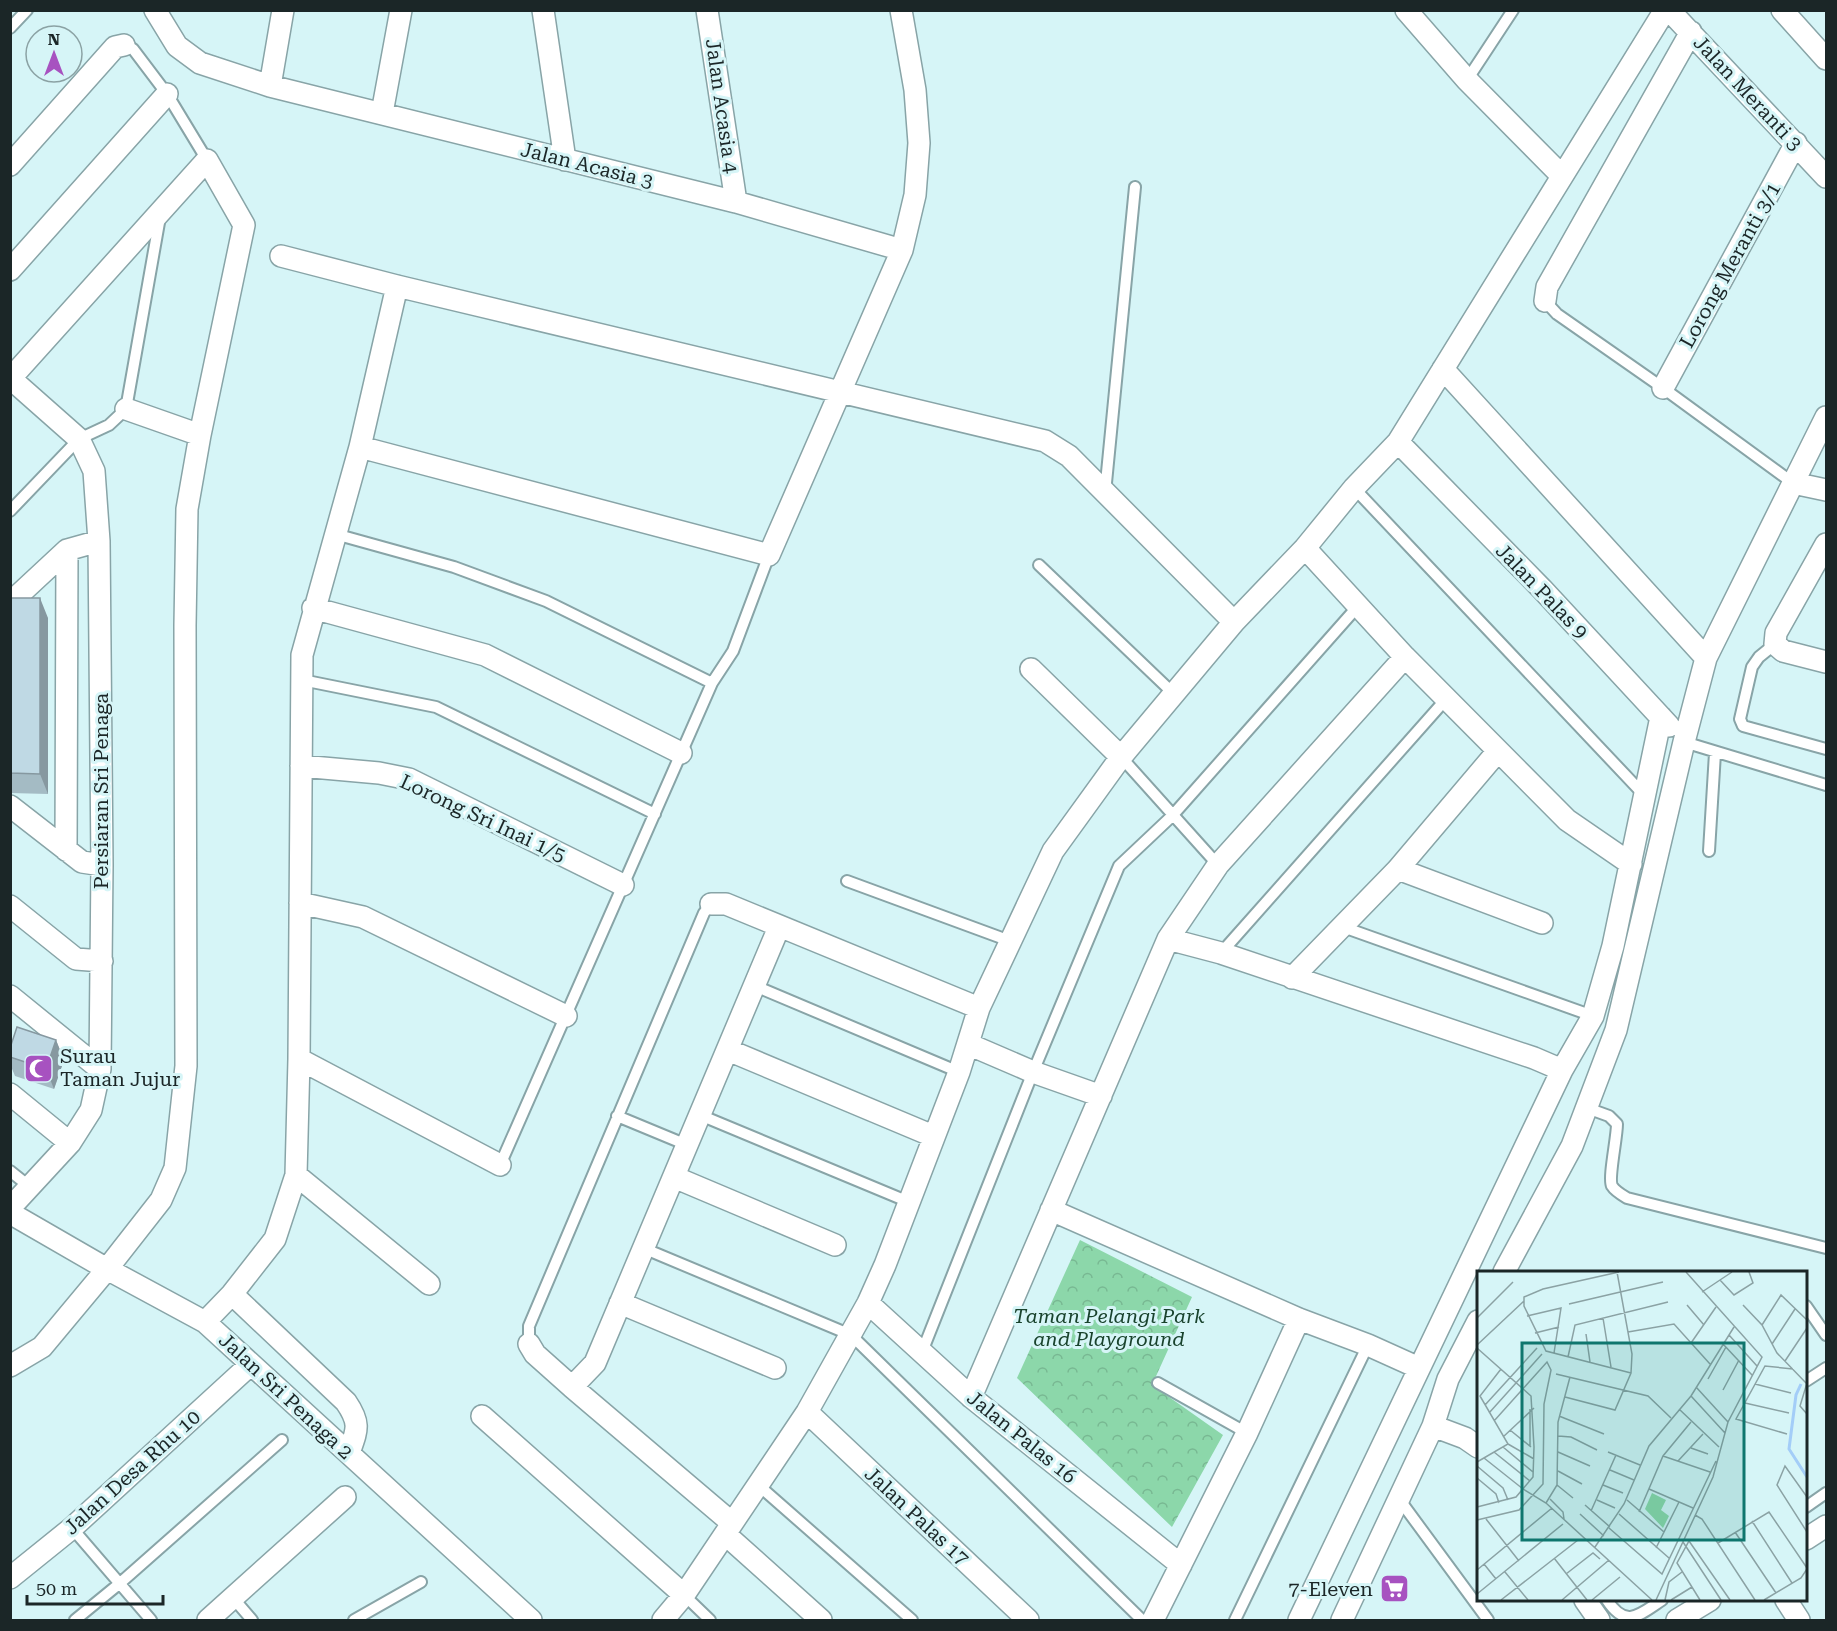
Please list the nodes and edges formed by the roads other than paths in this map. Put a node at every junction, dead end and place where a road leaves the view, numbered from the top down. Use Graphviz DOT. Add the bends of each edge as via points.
graph roads {
  1 [pos="27,10"];
  2 [pos="155,10"];
  3 [pos="283,10"];
  4 [pos="401,10"];
  5 [pos="543,10"];
  6 [pos="707,10"];
  7 [pos="901,10"];
  8 [pos="1406,10"];
  9 [pos="1513,10"];
  10 [pos="1667,10"];
  11 [pos="1782,10"];
  12 [pos="10,28"];
  13 [pos="1691,33"];
  14 [pos="124,45"];
  15 [pos="1827,59"];
  16 [pos="1467,80"];
  17 [pos="270,86"];
  18 [pos="167,94"];
  19 [pos="382,113"];
  20 [pos="1796,143"];
  21 [pos="207,160"];
  22 [pos="565,160"];
  23 [pos="10,165"];
  24 [pos="1562,176"];
  25 [pos="1827,177"];
  26 [pos="1136,187"];
  27 [pos="736,202"];
  28 [pos="162,211"];
  29 [pos="902,250"];
  30 [pos="281,255"];
  31 [pos="10,270"];
  32 [pos="397,286"];
  33 [pos="1545,301"];
  34 [pos="1443,369"];
  35 [pos="11,378"];
  36 [pos="1663,388"];
  37 [pos="840,392"];
  38 [pos="126,409"];
  39 [pos="1827,417"];
  40 [pos="200,435"];
  41 [pos="79,439"];
  42 [pos="1398,442"];
  43 [pos="360,447"];
  44 [pos="1793,483"];
  45 [pos="1354,488"];
  46 [pos="1827,490"];
  47 [pos="1106,494"];
  48 [pos="10,511"];
  49 [pos="335,534"];
  50 [pos="99,541"];
  51 [pos="1827,544"];
  52 [pos="1305,548"];
  53 [pos="67,550"];
  54 [pos="769,555"];
  55 [pos="1039,565"];
  56 [pos="10,603"];
  57 [pos="1359,605"];
  58 [pos="313,608"];
  59 [pos="1233,622"];
  60 [pos="1775,644"];
  61 [pos="1405,657"];
  62 [pos="1706,658"];
  63 [pos="1827,662"];
  64 [pos="1031,669"];
  65 [pos="302,680"];
  66 [pos="712,683"];
  67 [pos="1174,694"];
  68 [pos="1447,698"];
  69 [pos="1661,717"];
  70 [pos="1684,742"];
  71 [pos="1827,749"];
  72 [pos="1498,751"];
  73 [pos="681,753"];
  74 [pos="1714,753"];
  75 [pos="1121,758"];
  76 [pos="301,766"];
  77 [pos="1827,785"];
  78 [pos="1646,797"];
  79 [pos="10,806"];
  80 [pos="655,814"];
  81 [pos="1172,816"];
  82 [pos="66,850"];
  83 [pos="1709,851"];
  84 [pos="1631,864"];
  85 [pos="102,865"];
  86 [pos="1218,865"];
  87 [pos="1398,869"];
  88 [pos="847,881"];
  89 [pos="623,885"];
  90 [pos="300,903"];
  91 [pos="711,904"];
  92 [pos="10,906"];
  93 [pos="1542,923"];
  94 [pos="780,927"];
  95 [pos="1343,927"];
  96 [pos="1168,939"];
  97 [pos="1010,941"];
  98 [pos="1221,953"];
  99 [pos="102,961"];
  100 [pos="1292,978"];
  101 [pos="755,987"];
  102 [pos="10,996"];
  103 [pos="980,1008"];
  104 [pos="566,1016"];
  105 [pos="1593,1016"];
  106 [pos="968,1044"];
  107 [pos="728,1050"];
  108 [pos="299,1059"];
  109 [pos="100,1070"];
  110 [pos="1563,1070"];
  111 [pos="959,1072"];
  112 [pos="1033,1072"];
  113 [pos="10,1095"];
  114 [pos="1101,1096"];
  115 [pos="1587,1108"];
  116 [pos="700,1115"];
  117 [pos="617,1116"];
  118 [pos="933,1136"];
  119 [pos="70,1143"];
  120 [pos="687,1145"];
  121 [pos="500,1165"];
  122 [pos="10,1171"];
  123 [pos="296,1175"];
  124 [pos="674,1177"];
  125 [pos="30,1187"];
  126 [pos="909,1202"];
  127 [pos="10,1208"];
  128 [pos="1051,1210"];
  129 [pos="10,1213"];
  130 [pos="835,1245"];
  131 [pos="643,1248"];
  132 [pos="1827,1248"];
  133 [pos="107,1269"];
  134 [pos="1505,1271"];
  135 [pos="429,1284"];
  136 [pos="232,1294"];
  137 [pos="620,1303"];
  138 [pos="868,1303"];
  139 [pos="1807,1307"];
  140 [pos="1299,1319"];
  141 [pos="205,1322"];
  142 [pos="1477,1325"];
  143 [pos="850,1335"];
  144 [pos="1827,1335"];
  145 [pos="528,1344"];
  146 [pos="1368,1345"];
  147 [pos="922,1352"];
  148 [pos="251,1364"];
  149 [pos="10,1366"];
  150 [pos="775,1368"];
  151 [pos="1419,1368"];
  152 [pos="1827,1368"];
  153 [pos="1807,1380"];
  154 [pos="1158,1383"];
  155 [pos="572,1387"];
  156 [pos="971,1397"];
  157 [pos="807,1412"];
  158 [pos="482,1416"];
  159 [pos="1433,1426"];
  160 [pos="1247,1433"];
  161 [pos="282,1440"];
  162 [pos="1477,1446"];
  163 [pos="349,1453"];
  164 [pos="757,1484"];
  165 [pos="1827,1493"];
  166 [pos="345,1497"];
  167 [pos="1399,1499"];
  168 [pos="1807,1506"];
  169 [pos="72,1528"];
  170 [pos="1826,1528"];
  171 [pos="728,1529"];
  172 [pos="1807,1538"];
  173 [pos="1181,1565"];
  174 [pos="10,1578"];
  175 [pos="421,1582"];
  176 [pos="119,1584"];
  177 [pos="684,1595"];
  178 [pos="234,1599"];
  179 [pos="1586,1601"];
  180 [pos="1608,1601"];
  181 [pos="1659,1601"];
  182 [pos="1787,1601"];
  183 [pos="75,1620"];
  184 [pos="151,1620"];
  185 [pos="207,1620"];
  186 [pos="252,1620"];
  187 [pos="354,1620"];
  188 [pos="531,1620"];
  189 [pos="663,1620"];
  190 [pos="710,1620"];
  191 [pos="821,1620"];
  192 [pos="912,1620"];
  193 [pos="1028,1620"];
  194 [pos="1142,1620"];
  195 [pos="1153,1620"];
  196 [pos="1235,1620"];
  197 [pos="1299,1620"];
  198 [pos="1341,1620"];
  199 [pos="1488,1620"];
  200 [pos="1599,1620"];
  201 [pos="1799,1620"];
  1 -- 12 [label="lane"];
  2 -- 17 [label="street, Jalan Acasia 3" via="177,46 200,63"];
  3 -- 17 [label="street"];
  4 -- 19 [label="street"];
  5 -- 22 [label="street"];
  6 -- 27 [label="street, Jalan Acasia 4"];
  7 -- 29 [label="street" via="915,90 919,143 915,195"];
  8 -- 16 [label="street"];
  9 -- 16 [label="lane"];
  10 -- 13 [label="street, Jalan Meranti 3"];
  10 -- 24 [label="street"];
  11 -- 15 [label="street"];
  13 -- 20 [label="street, Jalan Meranti 3"];
  13 -- 33 [label="street" via="1547,287"];
  14 -- 18 [label="lane" via="133,49"];
  14 -- 23 [label="street" via="115,47"];
  16 -- 24 [label="street"];
  17 -- 19 [label="street, Jalan Acasia 3"];
  18 -- 21 [label="lane"];
  18 -- 31 [label="street"];
  19 -- 22 [label="street, Jalan Acasia 3"];
  20 -- 25 [label="street, Jalan Meranti 3"];
  20 -- 36 [label="street, Lorong Meranti 3/1"];
  21 -- 28 [label="street"];
  21 -- 40 [label="street" via="244,225"];
  22 -- 27 [label="street, Jalan Acasia 3"];
  24 -- 34 [label="street"];
  26 -- 47 [label="lane"];
  27 -- 29 [label="street, Jalan Acasia 3"];
  28 -- 35 [label="street"];
  28 -- 38 [label="lane"];
  29 -- 37 [label="street"];
  30 -- 32 [label="street"];
  32 -- 37 [label="street"];
  32 -- 43 [label="street"];
  33 -- 36 [label="lane" via="1557,314"];
  34 -- 42 [label="street"];
  34 -- 62 [label="street"];
  35 -- 41 [label="street, Persiaran Sri Penaga"];
  36 -- 44 [label="lane"];
  37 -- 47 [label="street" via="1045,441 1069,456"];
  37 -- 54 [label="street"];
  38 -- 40 [label="street"];
  38 -- 41 [label="lane" via="109,425"];
  39 -- 44 [label="street"];
  40 -- 133 [label="street" via="187,509 186,1066 175,1168 161,1200"];
  41 -- 48 [label="lane"];
  41 -- 50 [label="street, Persiaran Sri Penaga" via="94,471"];
  42 -- 45 [label="street"];
  42 -- 69 [label="street, Jalan Palas 9"];
  43 -- 49 [label="street"];
  43 -- 54 [label="street"];
  44 -- 46 [label="street"];
  44 -- 62 [label="street"];
  45 -- 52 [label="street"];
  45 -- 78 [label="lane"];
  47 -- 59 [label="street"];
  49 -- 58 [label="street"];
  49 -- 66 [label="lane" via="454,567 546,601"];
  50 -- 53 [label="street"];
  50 -- 85 [label="street, Persiaran Sri Penaga"];
  51 -- 60 [label="street" via="1816,571 1776,633"];
  52 -- 57 [label="street"];
  52 -- 59 [label="street"];
  53 -- 56 [label="street"];
  53 -- 82 [label="street"];
  54 -- 66 [label="lane" via="733,651"];
  55 -- 67 [label="lane"];
  57 -- 61 [label="street"];
  57 -- 81 [label="lane"];
  58 -- 65 [label="street" via="302,655"];
  58 -- 73 [label="street" via="485,655"];
  59 -- 67 [label="street"];
  60 -- 63 [label="street" via="1783,651"];
  60 -- 71 [label="lane" via="1752,667 1740,719 1743,726"];
  61 -- 68 [label="street"];
  61 -- 86 [label="street"];
  62 -- 70 [label="street"];
  64 -- 75 [label="street"];
  65 -- 76 [label="street"];
  65 -- 80 [label="lane" via="436,707"];
  66 -- 73 [label="lane"];
  67 -- 75 [label="street"];
  68 -- 72 [label="street"];
  68 -- 98 [label="lane"];
  69 -- 70 [label="street, Jalan Palas 9"];
  69 -- 78 [label="street"];
  70 -- 74 [label="lane"];
  70 -- 115 [label="street" via="1616,1030"];
  72 -- 84 [label="street" via="1567,820"];
  72 -- 87 [label="street"];
  73 -- 80 [label="lane"];
  74 -- 77 [label="lane"];
  74 -- 83 [label="lane"];
  75 -- 81 [label="lane"];
  75 -- 97 [label="street" via="1053,851"];
  76 -- 89 [label="street, Lorong Sri Inai 1/5" via="409,779"];
  76 -- 90 [label="street"];
  78 -- 84 [label="street"];
  79 -- 82 [label="street"];
  80 -- 89 [label="lane"];
  81 -- 86 [label="lane"];
  81 -- 112 [label="lane" via="1119,866"];
  82 -- 85 [label="street" via="82,862"];
  84 -- 105 [label="street"];
  85 -- 99 [label="street, Persiaran Sri Penaga"];
  86 -- 96 [label="street"];
  87 -- 93 [label="street"];
  87 -- 95 [label="street"];
  88 -- 97 [label="lane"];
  89 -- 104 [label="lane"];
  90 -- 104 [label="street" via="363,917"];
  90 -- 108 [label="street"];
  91 -- 94 [label="street" via="726,904"];
  91 -- 117 [label="lane"];
  92 -- 99 [label="street" via="76,959"];
  94 -- 101 [label="street"];
  94 -- 103 [label="street"];
  95 -- 100 [label="street"];
  95 -- 105 [label="lane"];
  96 -- 98 [label="street"];
  96 -- 114 [label="street"];
  97 -- 103 [label="street"];
  98 -- 100 [label="street"];
  99 -- 109 [label="street, Persiaran Sri Penaga"];
  100 -- 110 [label="street"];
  101 -- 107 [label="street"];
  101 -- 111 [label="lane"];
  102 -- 109 [label="street"];
  103 -- 106 [label="street"];
  104 -- 121 [label="lane"];
  105 -- 110 [label="street"];
  106 -- 111 [label="street"];
  106 -- 112 [label="street"];
  107 -- 116 [label="street"];
  107 -- 118 [label="street"];
  108 -- 121 [label="street"];
  108 -- 123 [label="street"];
  109 -- 119 [label="street, Persiaran Sri Penaga" via="91,1110"];
  110 -- 151 [label="street"];
  111 -- 118 [label="street"];
  112 -- 114 [label="street"];
  112 -- 147 [label="lane"];
  113 -- 119 [label="street"];
  114 -- 128 [label="street"];
  115 -- 132 [label="lane" via="1609,1116 1617,1124 1610,1179 1613,1188 1626,1198"];
  115 -- 134 [label="street" via="1572,1146"];
  116 -- 120 [label="street"];
  116 -- 126 [label="lane"];
  117 -- 120 [label="lane"];
  117 -- 145 [label="lane" via="529,1326"];
  118 -- 126 [label="street"];
  119 -- 125 [label="street, Persiaran Sri Penaga"];
  120 -- 124 [label="street"];
  122 -- 125 [label="lane"];
  123 -- 135 [label="street"];
  123 -- 136 [label="street" via="275,1239"];
  124 -- 130 [label="street"];
  124 -- 131 [label="street"];
  125 -- 127 [label="street, Persiaran Sri Penaga"];
  126 -- 138 [label="street"];
  128 -- 140 [label="street"];
  128 -- 156 [label="street"];
  129 -- 133 [label="street, Jalan Sri Penaga 2"];
  131 -- 137 [label="street"];
  131 -- 143 [label="lane"];
  133 -- 141 [label="street, Jalan Sri Penaga 2"];
  133 -- 149 [label="street" via="42,1347"];
  136 -- 141 [label="street"];
  136 -- 163 [label="street" via="345,1402 356,1417 357,1430"];
  137 -- 150 [label="street"];
  137 -- 155 [label="street" via="595,1363"];
  138 -- 143 [label="street"];
  138 -- 147 [label="street, Jalan Palas 16"];
  139 -- 144 [label="lane"];
  140 -- 146 [label="street"];
  140 -- 160 [label="street"];
  141 -- 148 [label="street, Jalan Sri Penaga 2"];
  142 -- 159 [label="street" via="1448,1379"];
  143 -- 157 [label="street"];
  143 -- 194 [label="lane"];
  145 -- 155 [label="street"];
  146 -- 151 [label="street"];
  146 -- 196 [label="lane"];
  147 -- 156 [label="street, Jalan Palas 16"];
  148 -- 163 [label="street, Jalan Sri Penaga 2"];
  148 -- 169 [label="street, Jalan Desa Rhu 10"];
  151 -- 197 [label="street"];
  152 -- 153 [label="lane"];
  154 -- 160 [label="lane"];
  155 -- 171 [label="street"];
  156 -- 173 [label="street, Jalan Palas 16"];
  157 -- 164 [label="street"];
  157 -- 193 [label="street, Jalan Palas 17"];
  158 -- 177 [label="street"];
  159 -- 162 [label="street"];
  159 -- 167 [label="street"];
  160 -- 173 [label="street"];
  161 -- 176 [label="lane"];
  163 -- 188 [label="street, Jalan Sri Penaga 2"];
  164 -- 171 [label="street"];
  164 -- 192 [label="lane"];
  165 -- 168 [label="lane"];
  166 -- 178 [label="street"];
  167 -- 198 [label="street"];
  167 -- 199 [label="lane"];
  169 -- 174 [label="street, Jalan Desa Rhu 10"];
  169 -- 176 [label="lane"];
  170 -- 172 [label="street"];
  171 -- 177 [label="street"];
  171 -- 191 [label="street"];
  173 -- 195 [label="street"];
  175 -- 187 [label="lane"];
  176 -- 183 [label="lane"];
  176 -- 184 [label="lane"];
  177 -- 189 [label="street"];
  177 -- 190 [label="lane"];
  178 -- 185 [label="street"];
  178 -- 186 [label="lane"];
  179 -- 200 [label="street"];
  180 -- 181 [label="lane" via="1616,1613 1628,1617"];
  182 -- 201 [label="street"];
}
